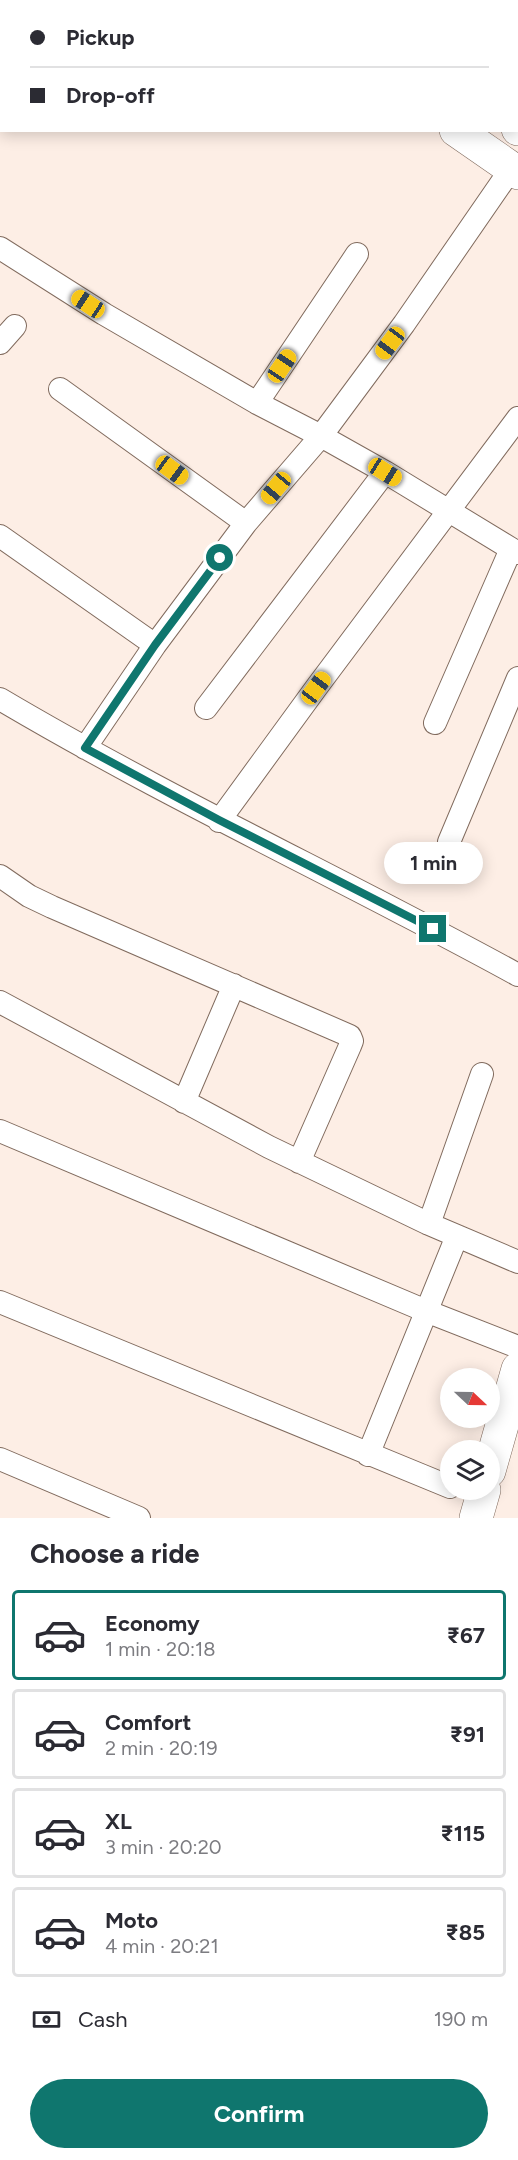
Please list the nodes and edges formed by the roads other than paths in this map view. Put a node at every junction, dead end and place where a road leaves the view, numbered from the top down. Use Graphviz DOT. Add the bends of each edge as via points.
graph roads {
  1 [pos="459,132"];
  2 [pos="514,171"];
  3 [pos="0,248"];
  4 [pos="357,254"];
  5 [pos="15,326"];
  6 [pos="0,343"];
  7 [pos="60,389"];
  8 [pos="257,403"];
  9 [pos="518,418"];
  10 [pos="321,436"];
  11 [pos="385,472"];
  12 [pos="448,511"];
  13 [pos="246,524"];
  14 [pos="0,536"];
  15 [pos="515,551"];
  16 [pos="155,645"];
  17 [pos="518,678"];
  18 [pos="0,699"];
  19 [pos="206,708"];
  20 [pos="435,723"];
  21 [pos="85,748"];
  22 [pos="219,820"];
  23 [pos="449,842"];
  24 [pos="0,876"];
  25 [pos="518,975"];
  26 [pos="234,985"];
  27 [pos="0,1002"];
  28 [pos="482,1074"];
  29 [pos="184,1102"];
  30 [pos="0,1131"];
  31 [pos="299,1162"];
  32 [pos="429,1224"];
  33 [pos="457,1236"];
  34 [pos="518,1262"];
  35 [pos="0,1302"];
  36 [pos="426,1311"];
  37 [pos="518,1347"];
  38 [pos="518,1369"];
  39 [pos="495,1440"];
  40 [pos="368,1455"];
  41 [pos="0,1459"];
  42 [pos="440,1483"];
  43 [pos="115,1513"];
  44 [pos="139,1518"];
  1 -- 2 [label="street"];
  2 -- 10 [label="street"];
  3 -- 8 [label="street"];
  4 -- 8 [label="street"];
  5 -- 6 [label="street"];
  7 -- 13 [label="street"];
  8 -- 10 [label="street"];
  9 -- 12 [label="street"];
  10 -- 11 [label="street"];
  10 -- 13 [label="street"];
  11 -- 12 [label="street"];
  11 -- 19 [label="street"];
  12 -- 15 [label="street"];
  12 -- 22 [label="street"];
  13 -- 16 [label="street"];
  14 -- 16 [label="street"];
  15 -- 20 [label="street"];
  16 -- 21 [label="street"];
  17 -- 23 [label="street"];
  18 -- 21 [label="street"];
  21 -- 22 [label="street"];
  22 -- 25 [label="street"];
  24 -- 26 [label="street" via="52,908"];
  26 -- 29 [label="street"];
  26 -- 31 [label="street" via="350,1036 352,1041"];
  27 -- 29 [label="street"];
  28 -- 32 [label="street"];
  29 -- 31 [label="street"];
  30 -- 36 [label="street"];
  31 -- 32 [label="street"];
  32 -- 33 [label="street"];
  33 -- 34 [label="street"];
  33 -- 36 [label="street"];
  35 -- 40 [label="street"];
  36 -- 37 [label="street"];
  36 -- 40 [label="street"];
  38 -- 39 [label="street"];
  40 -- 42 [label="street"];
  41 -- 43 [label="street"];
  43 -- 44 [label="street"];
}
